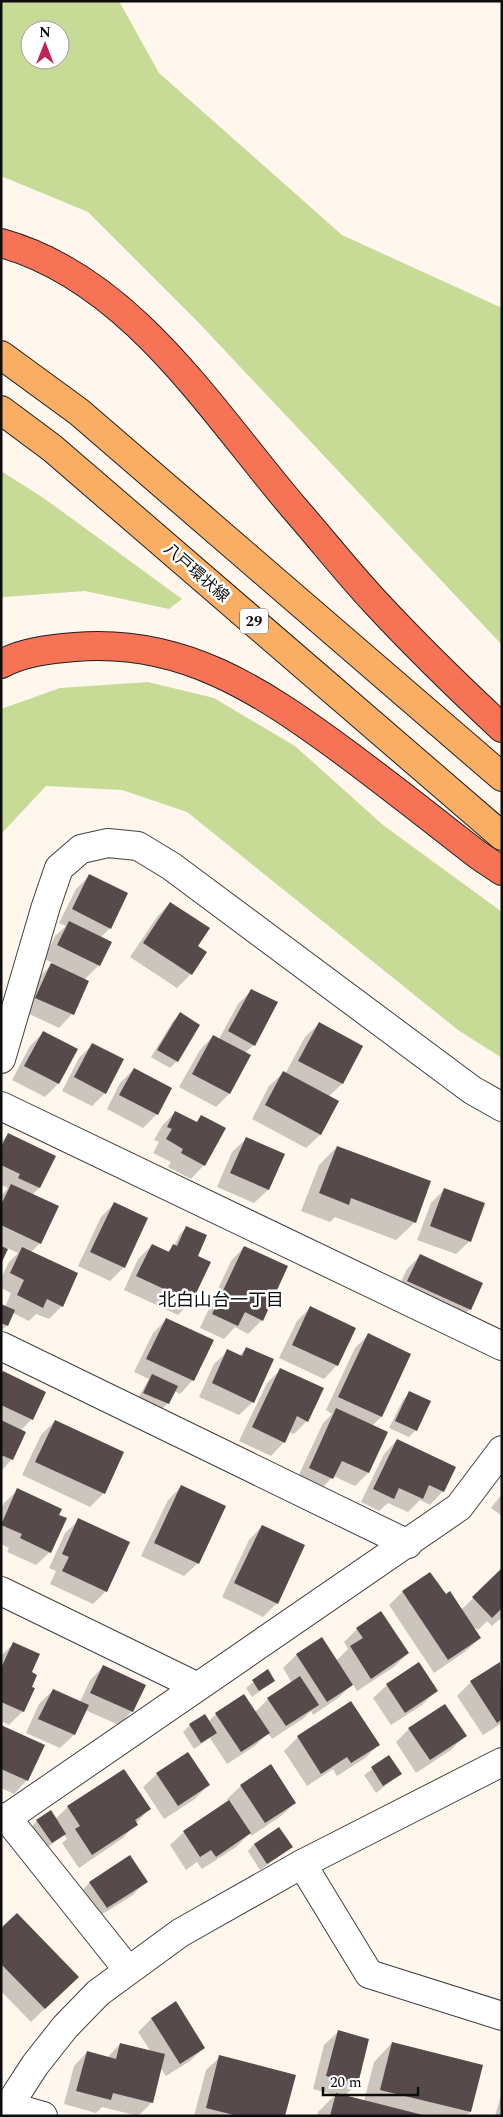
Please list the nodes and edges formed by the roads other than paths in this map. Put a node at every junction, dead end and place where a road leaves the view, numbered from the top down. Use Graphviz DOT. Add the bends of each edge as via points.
graph roads {
  1 [pos="1,243"];
  2 [pos="1,355"];
  3 [pos="1,410"];
  4 [pos="1,664"];
  5 [pos="502,728"];
  6 [pos="502,777"];
  7 [pos="502,836"];
  8 [pos="502,871"];
  9 [pos="1,1059"];
  10 [pos="1,1106"];
  11 [pos="502,1107"];
  12 [pos="1,1346"];
  13 [pos="502,1346"];
  14 [pos="502,1450"];
  15 [pos="408,1544"];
  16 [pos="1,1591"];
  17 [pos="196,1686"];
  18 [pos="502,1762"];
  19 [pos="4,1818"];
  20 [pos="302,1864"];
  21 [pos="128,1970"];
  22 [pos="502,2016"];
  23 [pos="3,2108"];
  24 [pos="43,2116"];
  1 -- 5 [label="highway" via="59,265 122,311 181,370 376,603"];
  2 -- 6 [label="main road" via="79,412"];
  3 -- 7 [label="main road, 八戸環状線 / 29" via="60,454"];
  4 -- 8 [label="highway" via="51,649 95,645 129,647 184,659 225,675 287,709"];
  9 -- 11 [label="street" via="59,868 81,849 108,843 138,846 171,866 472,1090"];
  10 -- 13 [label="street"];
  12 -- 15 [label="street"];
  14 -- 15 [label="street" via="459,1507"];
  15 -- 17 [label="street"];
  16 -- 17 [label="street"];
  17 -- 19 [label="street"];
  18 -- 20 [label="street"];
  19 -- 21 [label="street"];
  20 -- 21 [label="street" via="180,1933"];
  20 -- 22 [label="street" via="369,1974"];
  21 -- 23 [label="street" via="98,1993 65,2027"];
  23 -- 24 [label="street"];
}
